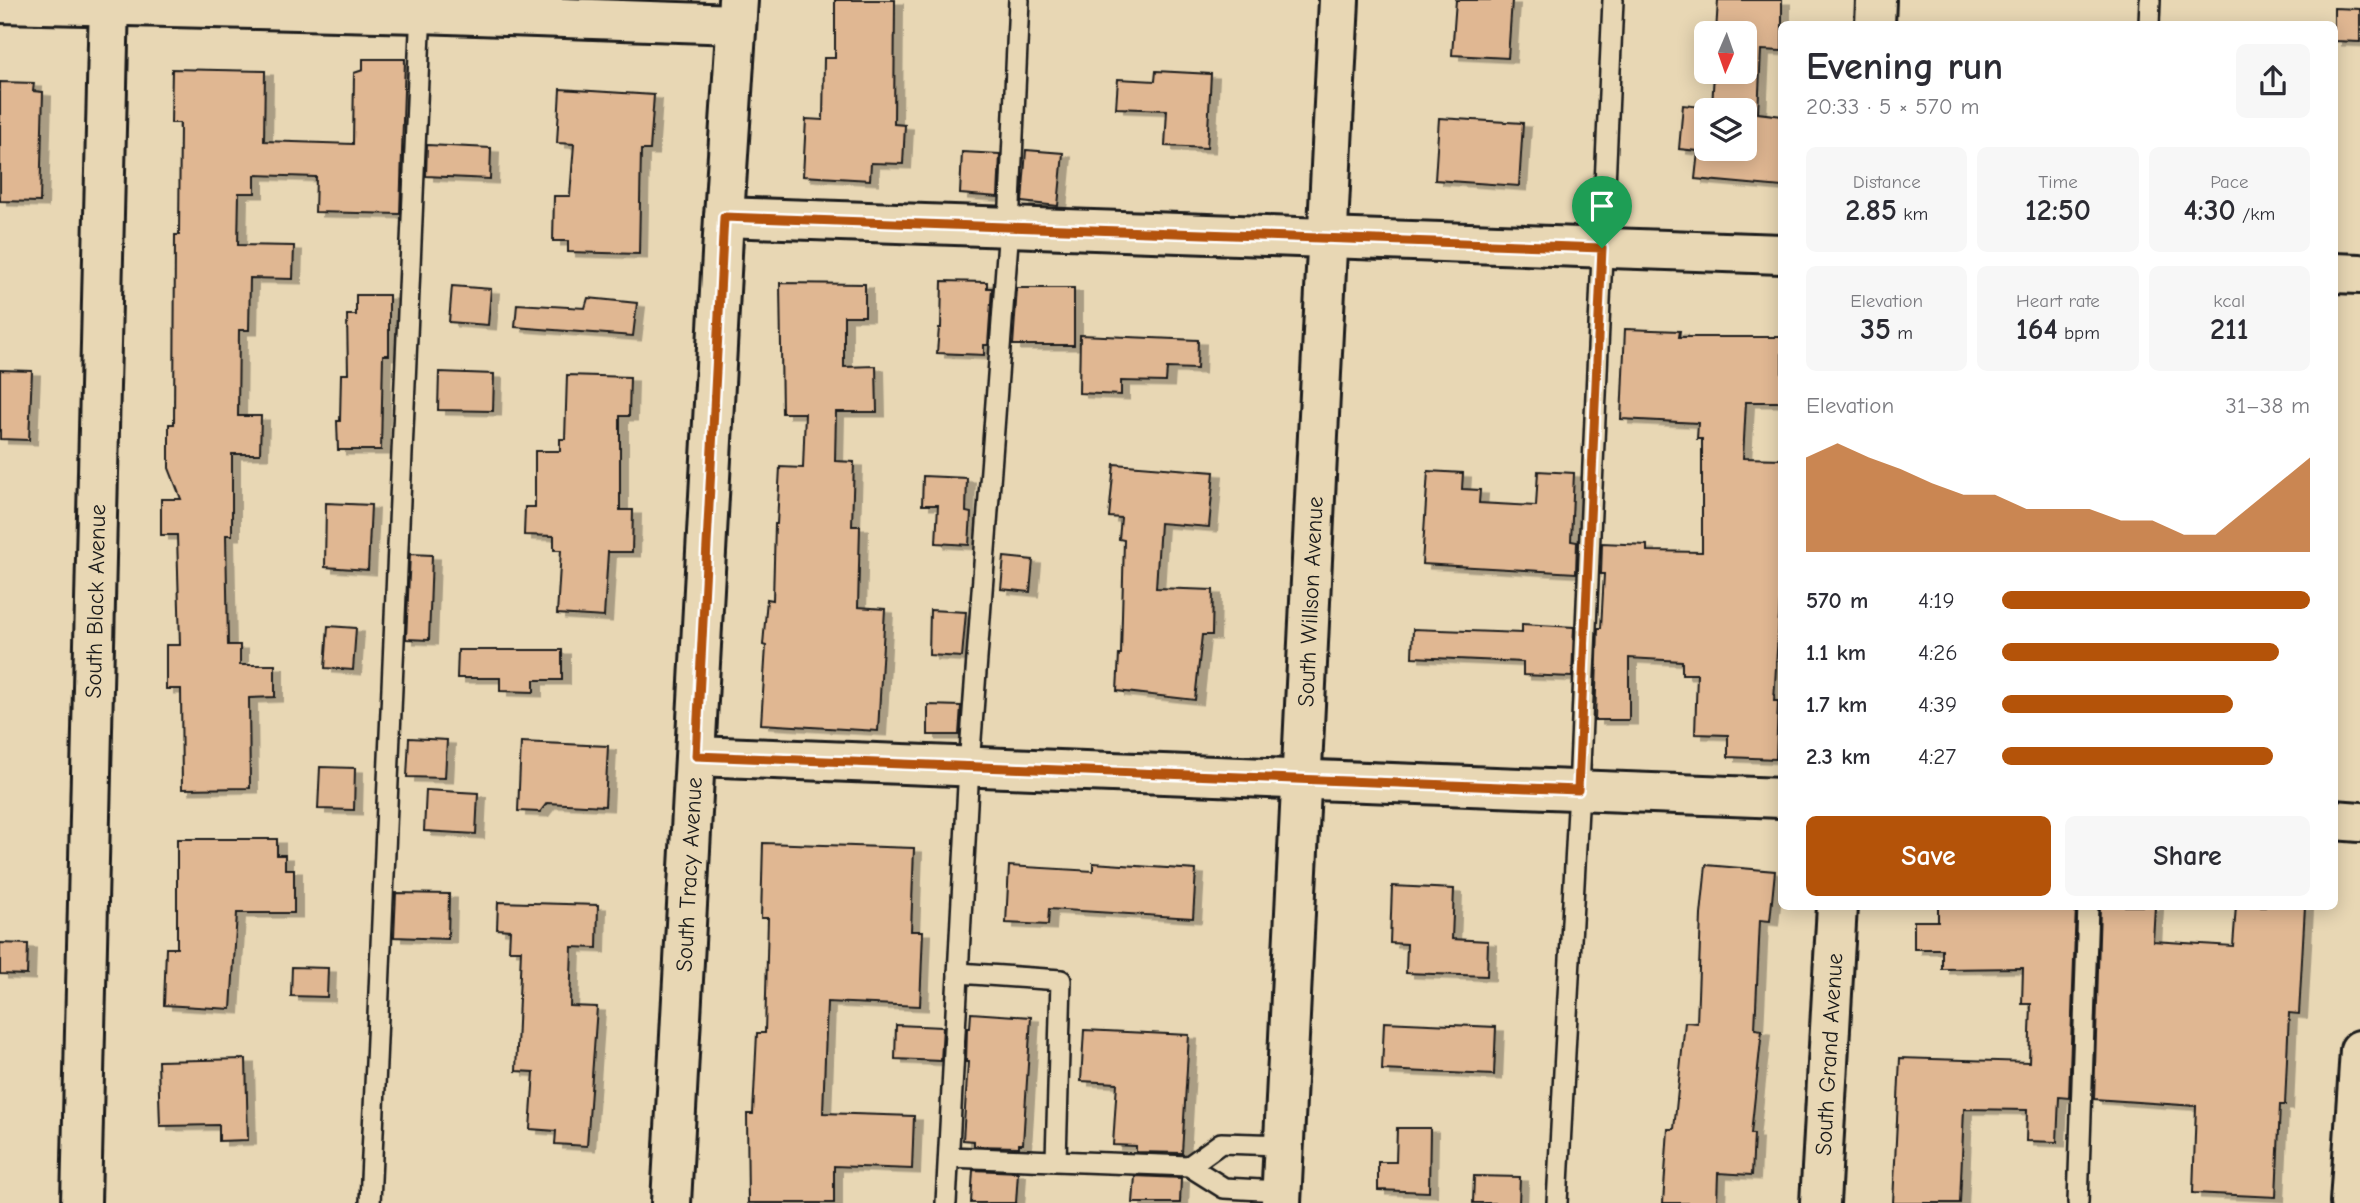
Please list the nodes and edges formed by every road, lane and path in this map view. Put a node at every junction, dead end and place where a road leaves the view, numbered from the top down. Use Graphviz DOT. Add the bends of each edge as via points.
graph roads {
  1 [pos="1019,0"];
  2 [pos="1339,0"];
  3 [pos="1613,0"];
  4 [pos="1876,0"];
  5 [pos="2150,0"];
  6 [pos="0,3"];
  7 [pos="109,3"];
  8 [pos="421,6"];
  9 [pos="737,12"];
  10 [pos="1875,21"];
  11 [pos="2149,21"];
  12 [pos="724,217"];
  13 [pos="1009,227"];
  14 [pos="1325,238"];
  15 [pos="1602,248"];
  16 [pos="1778,254"];
  17 [pos="2338,274"];
  18 [pos="2360,274"];
  19 [pos="696,756"];
  20 [pos="969,766"];
  21 [pos="1303,779"];
  22 [pos="1578,790"];
  23 [pos="1778,798"];
  24 [pos="2338,820"];
  25 [pos="2360,822"];
  26 [pos="1837,910"];
  27 [pos="2088,910"];
  28 [pos="958,973"];
  29 [pos="2360,1050"];
  30 [pos="1284,1146"];
  31 [pos="949,1157"];
  32 [pos="1056,1160"];
  33 [pos="1189,1166"];
  34 [pos="1281,1197"];
  35 [pos="81,1203"];
  36 [pos="370,1203"];
  37 [pos="671,1203"];
  38 [pos="946,1203"];
  39 [pos="1557,1203"];
  40 [pos="1820,1203"];
  41 [pos="2078,1203"];
  42 [pos="2350,1203"];
  1 -- 13 [label="lane"];
  2 -- 14 [label="street, South Willson Avenue"];
  3 -- 15 [label="lane"];
  4 -- 10 [label="street"];
  5 -- 11 [label="lane"];
  6 -- 7 [label="street"];
  7 -- 8 [label="street"];
  7 -- 35 [label="street, South Black Avenue"];
  8 -- 9 [label="street"];
  8 -- 36 [label="lane"];
  9 -- 12 [label="street, South Tracy Avenue"];
  12 -- 13 [label="street"];
  12 -- 19 [label="street, South Tracy Avenue"];
  13 -- 14 [label="street"];
  13 -- 20 [label="lane"];
  14 -- 15 [label="street"];
  14 -- 21 [label="street, South Willson Avenue"];
  15 -- 16 [label="street"];
  15 -- 22 [label="lane"];
  17 -- 18 [label="street"];
  19 -- 20 [label="street"];
  19 -- 37 [label="street, South Tracy Avenue"];
  20 -- 21 [label="street"];
  20 -- 28 [label="lane"];
  21 -- 22 [label="street"];
  21 -- 30 [label="street, South Willson Avenue"];
  22 -- 23 [label="street"];
  22 -- 39 [label="lane"];
  24 -- 25 [label="street"];
  26 -- 40 [label="street, South Grand Avenue"];
  27 -- 41 [label="lane"];
  28 -- 31 [label="lane"];
  28 -- 32 [label="lane" via="1061,980"];
  29 -- 42 [label="street"];
  30 -- 33 [label="lane" via="1221,1143"];
  30 -- 34 [label="street, South Willson Avenue"];
  31 -- 32 [label="lane"];
  31 -- 38 [label="lane"];
  32 -- 33 [label="lane"];
  33 -- 34 [label="lane" via="1224,1188"];
}
